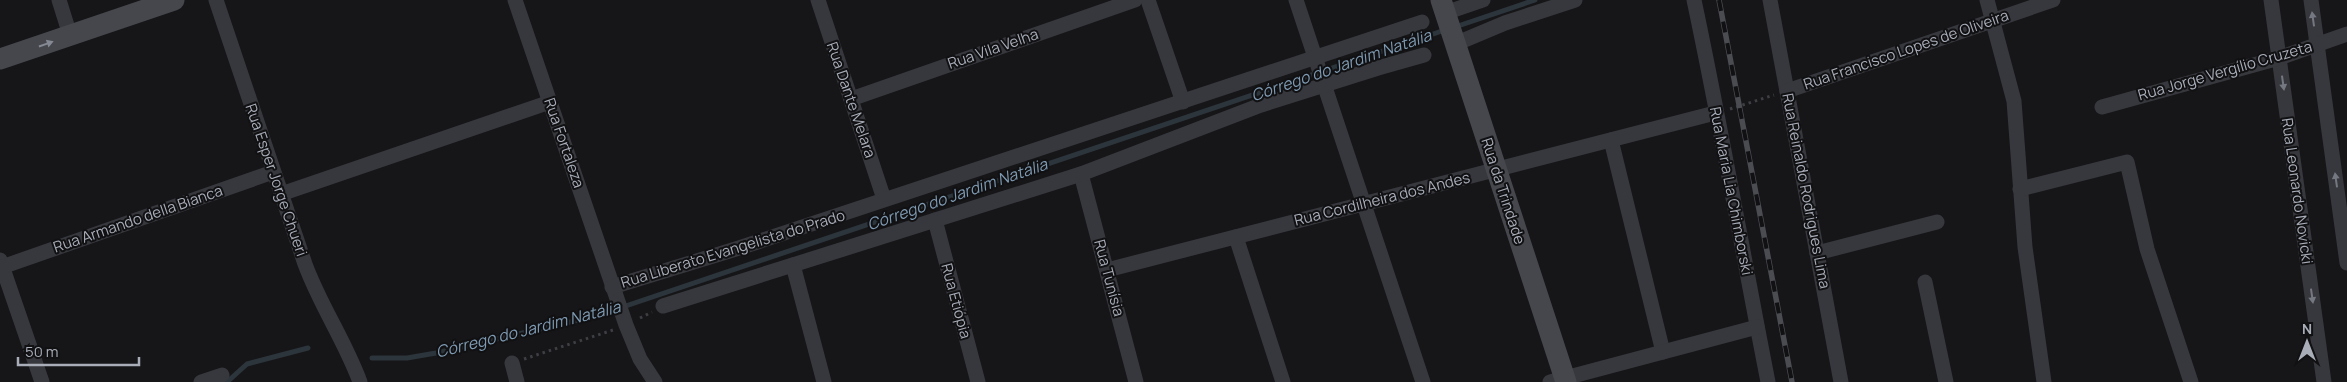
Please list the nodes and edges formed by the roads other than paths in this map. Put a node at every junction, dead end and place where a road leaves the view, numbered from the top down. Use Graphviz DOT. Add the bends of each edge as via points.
graph roads {
  1 [pos="59,0"];
  2 [pos="174,0"];
  3 [pos="216,0"];
  4 [pos="515,0"];
  5 [pos="1135,0"];
  6 [pos="1148,0"];
  7 [pos="1296,0"];
  8 [pos="1483,0"];
  9 [pos="1575,0"];
  10 [pos="1694,0"];
  11 [pos="1770,0"];
  12 [pos="1987,0"];
  13 [pos="2053,0"];
  14 [pos="2271,0"];
  15 [pos="2311,0"];
  16 [pos="822,1"];
  17 [pos="1443,6"];
  18 [pos="1992,21"];
  19 [pos="1422,22"];
  20 [pos="2347,34"];
  21 [pos="70,35"];
  22 [pos="1455,44"];
  23 [pos="2317,44"];
  24 [pos="1424,56"];
  25 [pos="1315,57"];
  26 [pos="2279,58"];
  27 [pos="0,59"];
  28 [pos="1325,86"];
  29 [pos="1787,91"];
  30 [pos="851,99"];
  31 [pos="550,102"];
  32 [pos="1183,102"];
  33 [pos="2102,106"];
  34 [pos="1716,113"];
  35 [pos="1611,140"];
  36 [pos="1496,170"];
  37 [pos="273,172"];
  38 [pos="1082,174"];
  39 [pos="2020,189"];
  40 [pos="281,194"];
  41 [pos="884,199"];
  42 [pos="1364,204"];
  43 [pos="935,220"];
  44 [pos="1936,222"];
  45 [pos="1236,237"];
  46 [pos="1817,253"];
  47 [pos="1,263"];
  48 [pos="2347,263"];
  49 [pos="793,265"];
  50 [pos="1107,270"];
  51 [pos="1925,282"];
  52 [pos="4,285"];
  53 [pos="612,287"];
  54 [pos="664,306"];
  55 [pos="1757,327"];
  56 [pos="1663,352"];
  57 [pos="512,363"];
  58 [pos="222,375"];
  59 [pos="1560,381"];
  60 [pos="42,382"];
  61 [pos="201,382"];
  62 [pos="360,382"];
  63 [pos="517,382"];
  64 [pos="655,382"];
  65 [pos="824,382"];
  66 [pos="978,382"];
  67 [pos="1136,382"];
  68 [pos="1283,382"];
  69 [pos="1423,382"];
  70 [pos="1768,382"];
  71 [pos="1841,382"];
  72 [pos="1946,382"];
  73 [pos="2044,382"];
  74 [pos="2191,382"];
  75 [pos="2324,382"];
  1 -- 21 [label="street"];
  2 -- 21 [label="main road"];
  3 -- 37 [label="street, Rua Esper Jorge Chueri"];
  4 -- 31 [label="street, Rua Fortaleza"];
  5 -- 30 [label="street, Rua Vila Velha"];
  6 -- 32 [label="street"];
  7 -- 25 [label="street"];
  8 -- 17 [label="street"];
  9 -- 22 [label="street"];
  10 -- 34 [label="street, Rua Maria Lia Chimborski"];
  11 -- 29 [label="street, Rua Reinaldo Rodrigues Lima"];
  12 -- 18 [label="street"];
  13 -- 18 [label="street, Rua Francisco Lopes de Oliveira"];
  14 -- 26 [label="street, Rua Leonardo Novicki"];
  23 -- 15 [label="street, one-way"];
  16 -- 30 [label="street, Rua Dante Melara"];
  17 -- 22 [label="main road, Rua da Trindade"];
  18 -- 29 [label="street, Rua Francisco Lopes de Oliveira"];
  18 -- 39 [label="street" via="2014,101"];
  19 -- 25 [label="street, Rua Liberato Evangelista do Prado"];
  20 -- 23 [label="street, Rua Jorge Vergílio Cruzeta"];
  27 -- 21 [label="main road, one-way"];
  22 -- 36 [label="main road, Rua da Trindade"];
  23 -- 26 [label="street, Rua Jorge Vergílio Cruzeta"];
  48 -- 23 [label="street, one-way"];
  24 -- 28 [label="street"];
  25 -- 28 [label="street"];
  25 -- 32 [label="street, Rua Liberato Evangelista do Prado"];
  26 -- 33 [label="street, Rua Jorge Vergílio Cruzeta"];
  26 -- 75 [label="street, Rua Leonardo Novicki, one-way"];
  28 -- 38 [label="street" via="1248,109"];
  28 -- 42 [label="street"];
  29 -- 46 [label="street, Rua Reinaldo Rodrigues Lima"];
  30 -- 41 [label="street, Rua Dante Melara"];
  31 -- 40 [label="street"];
  31 -- 53 [label="street, Rua Fortaleza"];
  32 -- 41 [label="street, Rua Liberato Evangelista do Prado"];
  34 -- 35 [label="street, Rua Cordilheira dos Andes"];
  34 -- 55 [label="street, Rua Maria Lia Chimborski"];
  35 -- 36 [label="street, Rua Cordilheira dos Andes"];
  35 -- 56 [label="street"];
  36 -- 42 [label="street, Rua Cordilheira dos Andes"];
  36 -- 59 [label="main road, Rua da Trindade"];
  37 -- 40 [label="street, Rua Esper Jorge Chueri"];
  37 -- 47 [label="street, Rua Armando della Bianca"];
  38 -- 43 [label="street"];
  38 -- 50 [label="street, Rua Tunísia"];
  39 -- 73 [label="street" via="2030,296"];
  39 -- 74 [label="street" via="2127,162 2147,249"];
  40 -- 62 [label="street, Rua Esper Jorge Chueri" via="312,283 350,354"];
  41 -- 53 [label="street, Rua Liberato Evangelista do Prado"];
  42 -- 45 [label="street, Rua Cordilheira dos Andes"];
  42 -- 69 [label="street"];
  43 -- 49 [label="street"];
  43 -- 66 [label="street, Rua Etiópia"];
  44 -- 46 [label="street"];
  45 -- 50 [label="street, Rua Cordilheira dos Andes"];
  45 -- 68 [label="street"];
  46 -- 71 [label="street, Rua Reinaldo Rodrigues Lima"];
  47 -- 52 [label="street"];
  49 -- 54 [label="street"];
  49 -- 65 [label="street"];
  50 -- 67 [label="street, Rua Tunísia"];
  51 -- 72 [label="street"];
  52 -- 60 [label="street"];
  53 -- 64 [label="street, Rua Fortaleza" via="640,359"];
  55 -- 56 [label="street"];
  55 -- 70 [label="street, Rua Maria Lia Chimborski"];
  56 -- 59 [label="street"];
  57 -- 63 [label="street"];
  58 -- 61 [label="street"];
}
